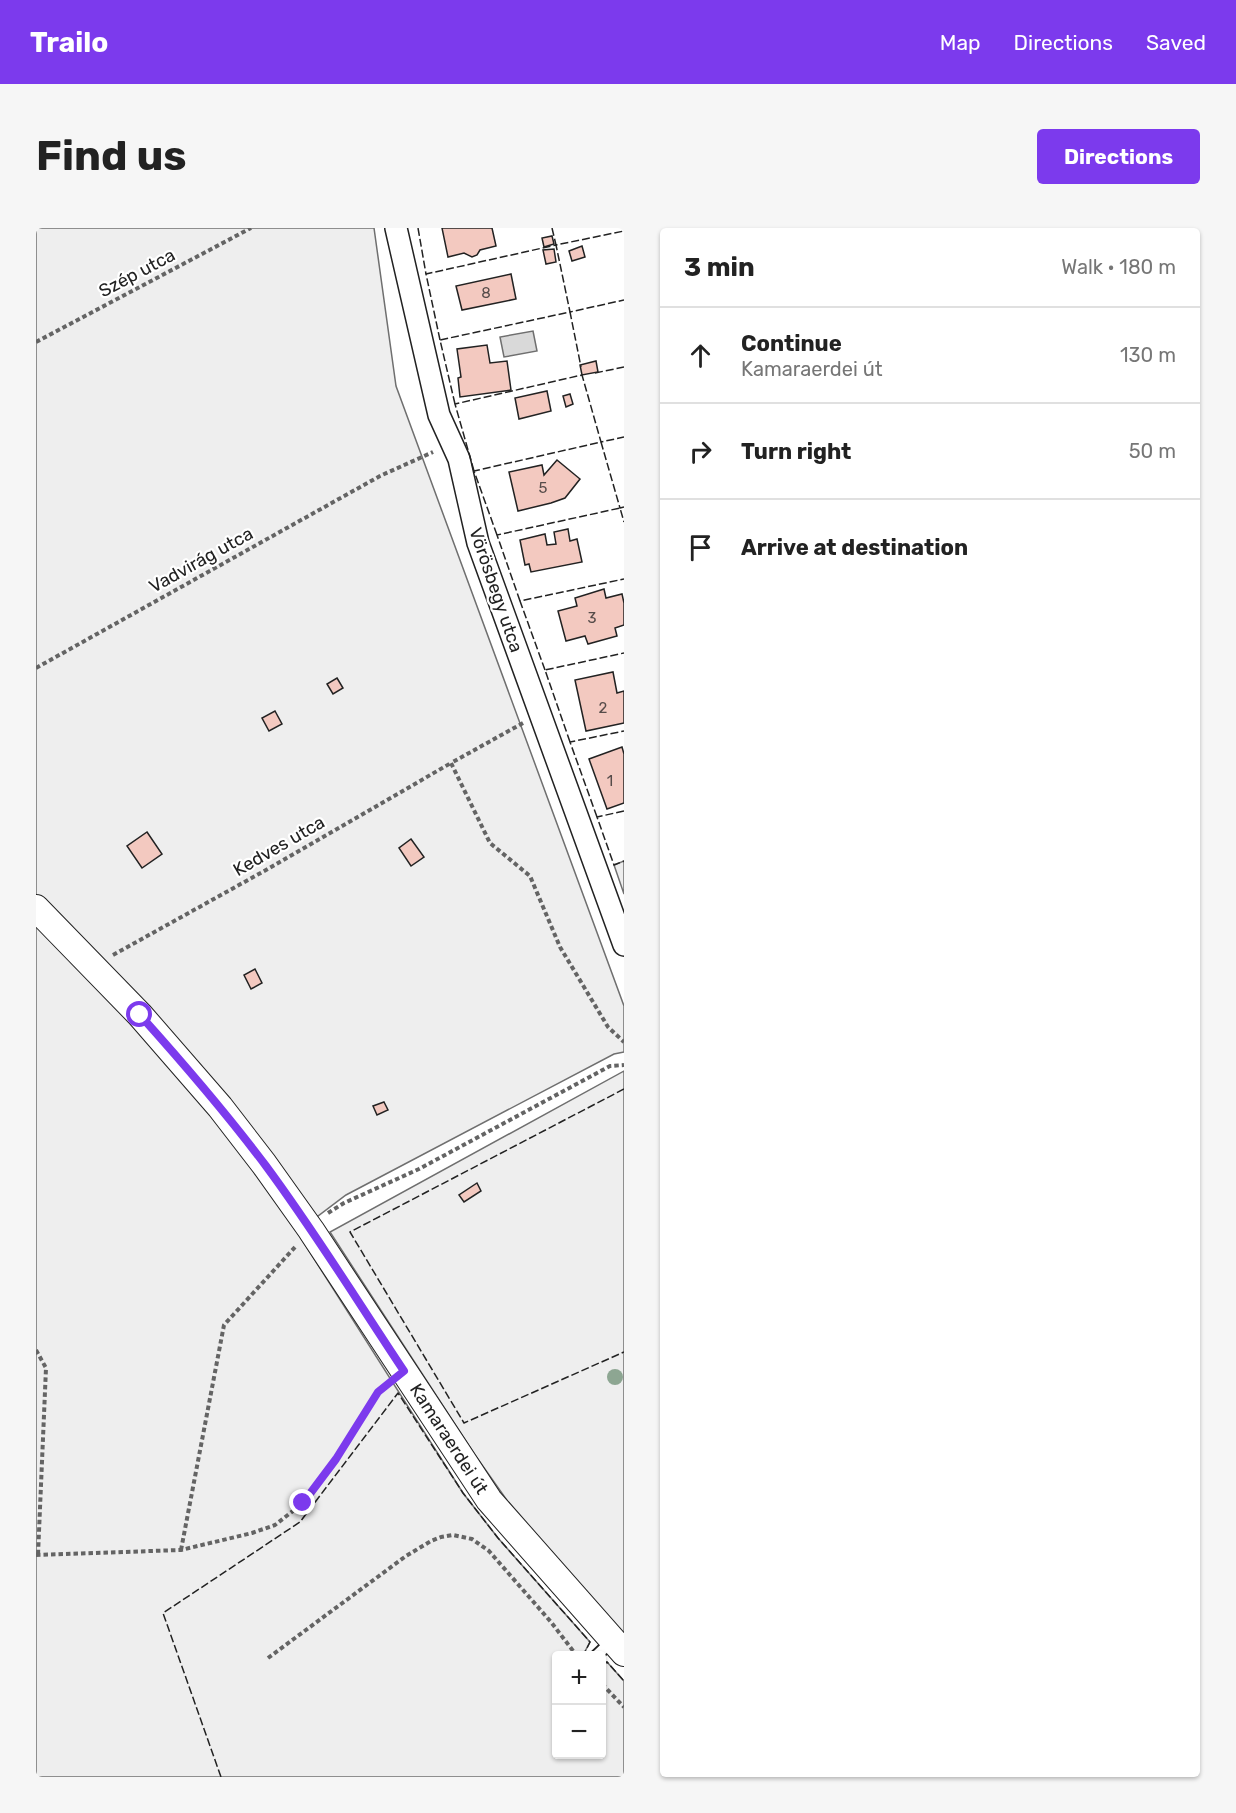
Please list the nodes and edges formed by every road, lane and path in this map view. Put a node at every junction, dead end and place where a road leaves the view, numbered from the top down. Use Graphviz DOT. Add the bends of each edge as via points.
graph roads {
  1 [pos="251,228"];
  2 [pos="396,228"];
  3 [pos="36,342"];
  4 [pos="453,444"];
  5 [pos="36,668"];
  6 [pos="539,714"];
  7 [pos="451,763"];
  8 [pos="36,908"];
  9 [pos="624,945"];
  10 [pos="120,951"];
  11 [pos="624,1042"];
  12 [pos="624,1065"];
  13 [pos="344,1203"];
  14 [pos="311,1230"];
  15 [pos="36,1350"];
  16 [pos="404,1371"];
  17 [pos="180,1550"];
  18 [pos="37,1555"];
  19 [pos="611,1650"];
  20 [pos="573,1651"];
  21 [pos="268,1658"];
  22 [pos="606,1688"];
  23 [pos="624,1707"];
  1 -- 3 [label="path, Szép utca"];
  2 -- 4 [label="street, Vörösbegy utca" via="439,415"];
  4 -- 5 [label="path, Vadvirág utca" via="380,476"];
  4 -- 6 [label="street, Vörösbegy utca" via="478,543"];
  6 -- 7 [label="path, Kedves utca"];
  6 -- 9 [label="street, Vörösbegy utca"];
  7 -- 10 [label="path, Kedves utca"];
  7 -- 11 [label="path" via="490,843 530,876 560,947 603,1019"];
  8 -- 14 [label="street, Kamaraerdei út" via="171,1049 264,1164"];
  12 -- 13 [label="path" via="609,1066 419,1169"];
  14 -- 16 [label="street, Kamaraerdei út"];
  14 -- 17 [label="path" via="224,1325"];
  15 -- 18 [label="path" via="46,1368"];
  16 -- 17 [label="path" via="378,1392 303,1503 275,1525"];
  16 -- 19 [label="street, Kamaraerdei út" via="489,1500"];
  17 -- 18 [label="path"];
  20 -- 21 [label="path" via="489,1551 472,1539 453,1535 441,1536 406,1556"];
  22 -- 23 [label="path"];
}
